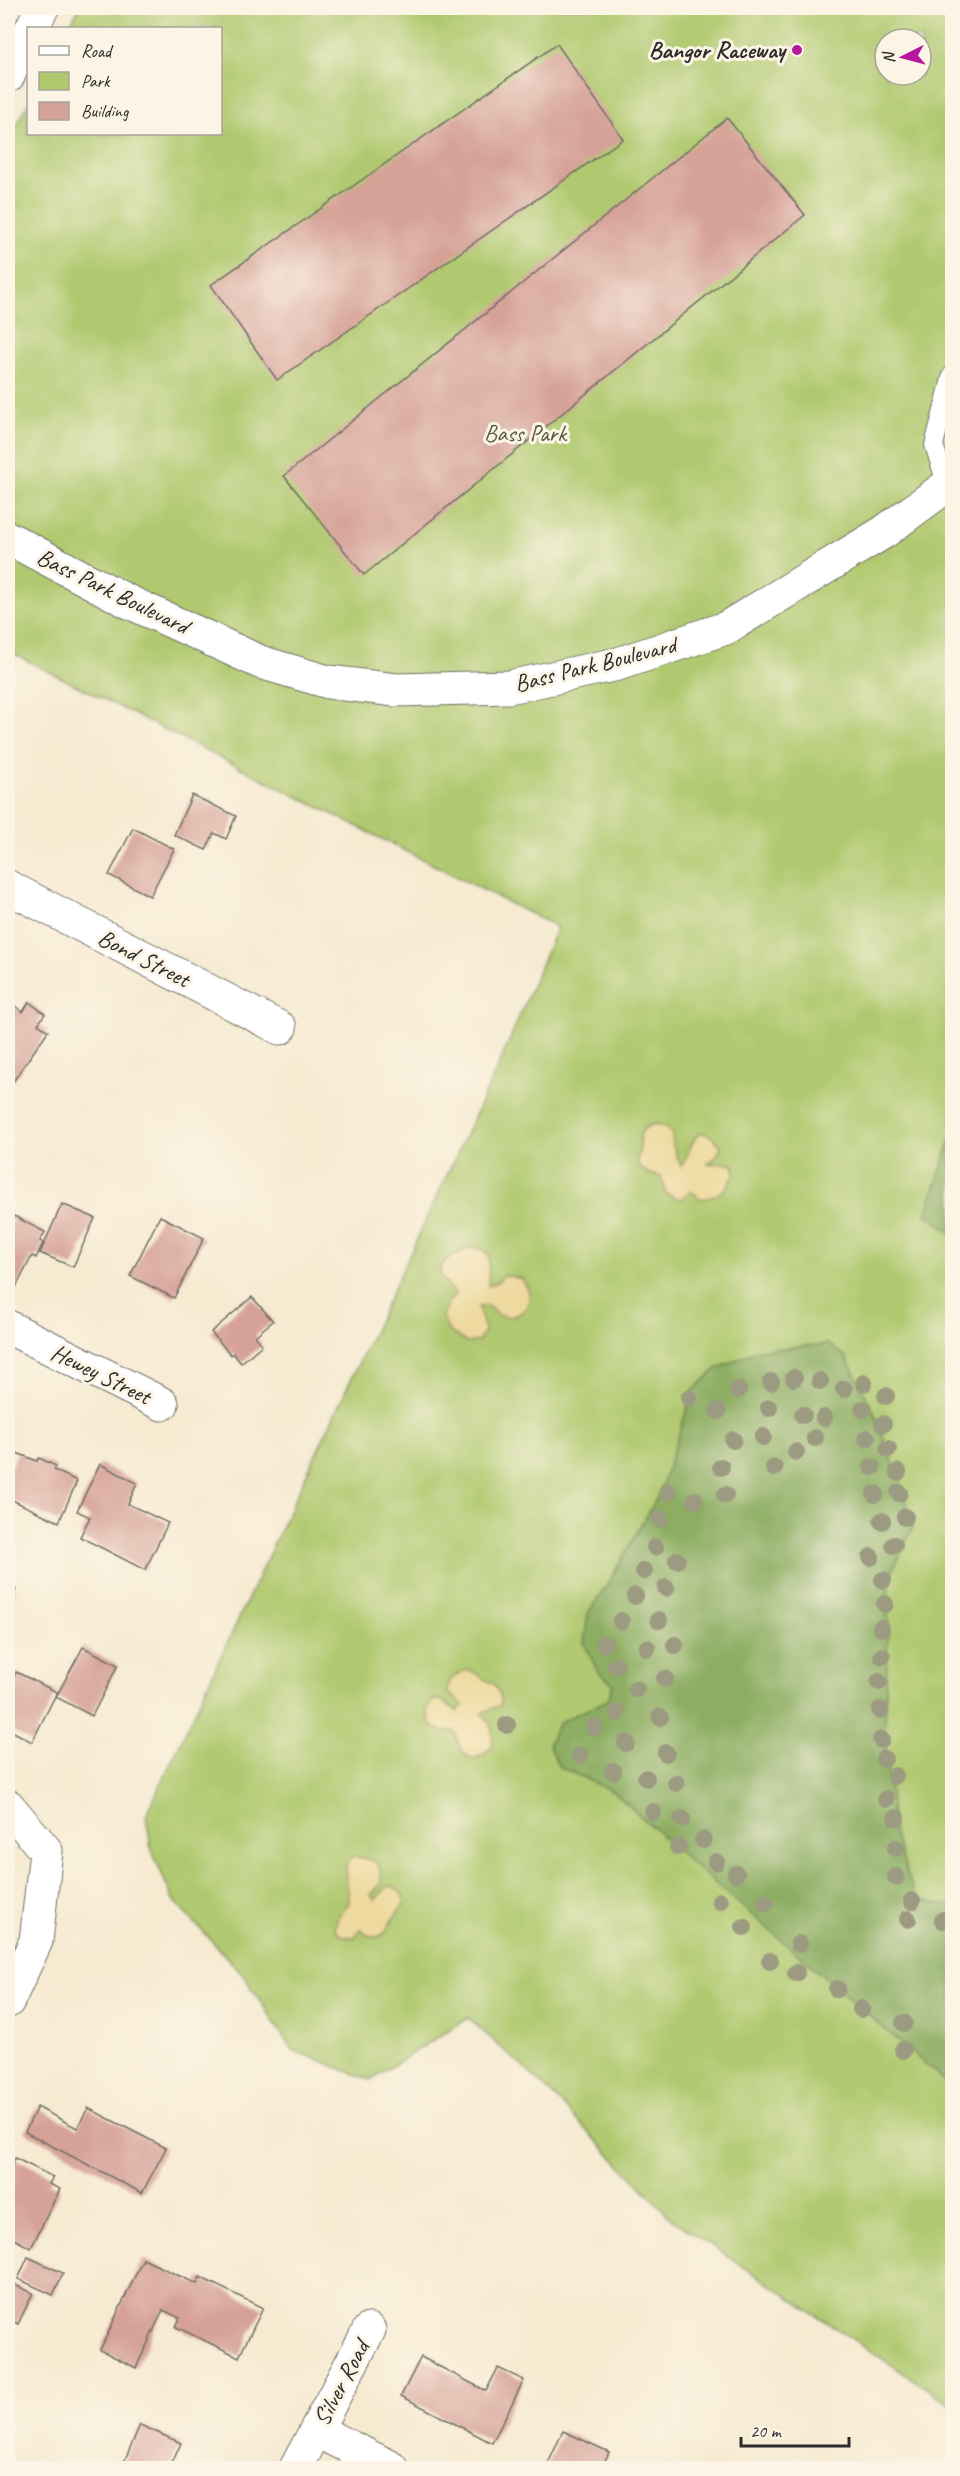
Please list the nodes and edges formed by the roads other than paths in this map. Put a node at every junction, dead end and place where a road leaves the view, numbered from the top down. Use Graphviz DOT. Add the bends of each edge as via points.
graph roads {
  1 [pos="42,8"];
  2 [pos="32,27"];
  3 [pos="27,36"];
  4 [pos="8,75"];
  5 [pos="952,375"];
  6 [pos="950,484"];
  7 [pos="8,538"];
  8 [pos="8,887"];
  9 [pos="280,1028"];
  10 [pos="8,1327"];
  11 [pos="162,1404"];
  12 [pos="8,1806"];
  13 [pos="8,2001"];
  14 [pos="369,2330"];
  15 [pos="316,2430"];
  16 [pos="296,2469"];
  17 [pos="392,2469"];
  1 -- 2 [label="street"];
  3 -- 4 [label="street"];
  5 -- 6 [label="lane" via="934,445"];
  6 -- 7 [label="street, Bass Park Boulevard" via="884,532 726,628 618,664 509,687 396,690 328,682 260,662 127,601"];
  8 -- 9 [label="street, Bond Street"];
  10 -- 11 [label="street, Hewey Street"];
  12 -- 13 [label="street" via="46,1851 36,1941"];
  14 -- 15 [label="street, Silver Road"];
  15 -- 16 [label="street, Silver Road"];
  15 -- 17 [label="street"];
}
